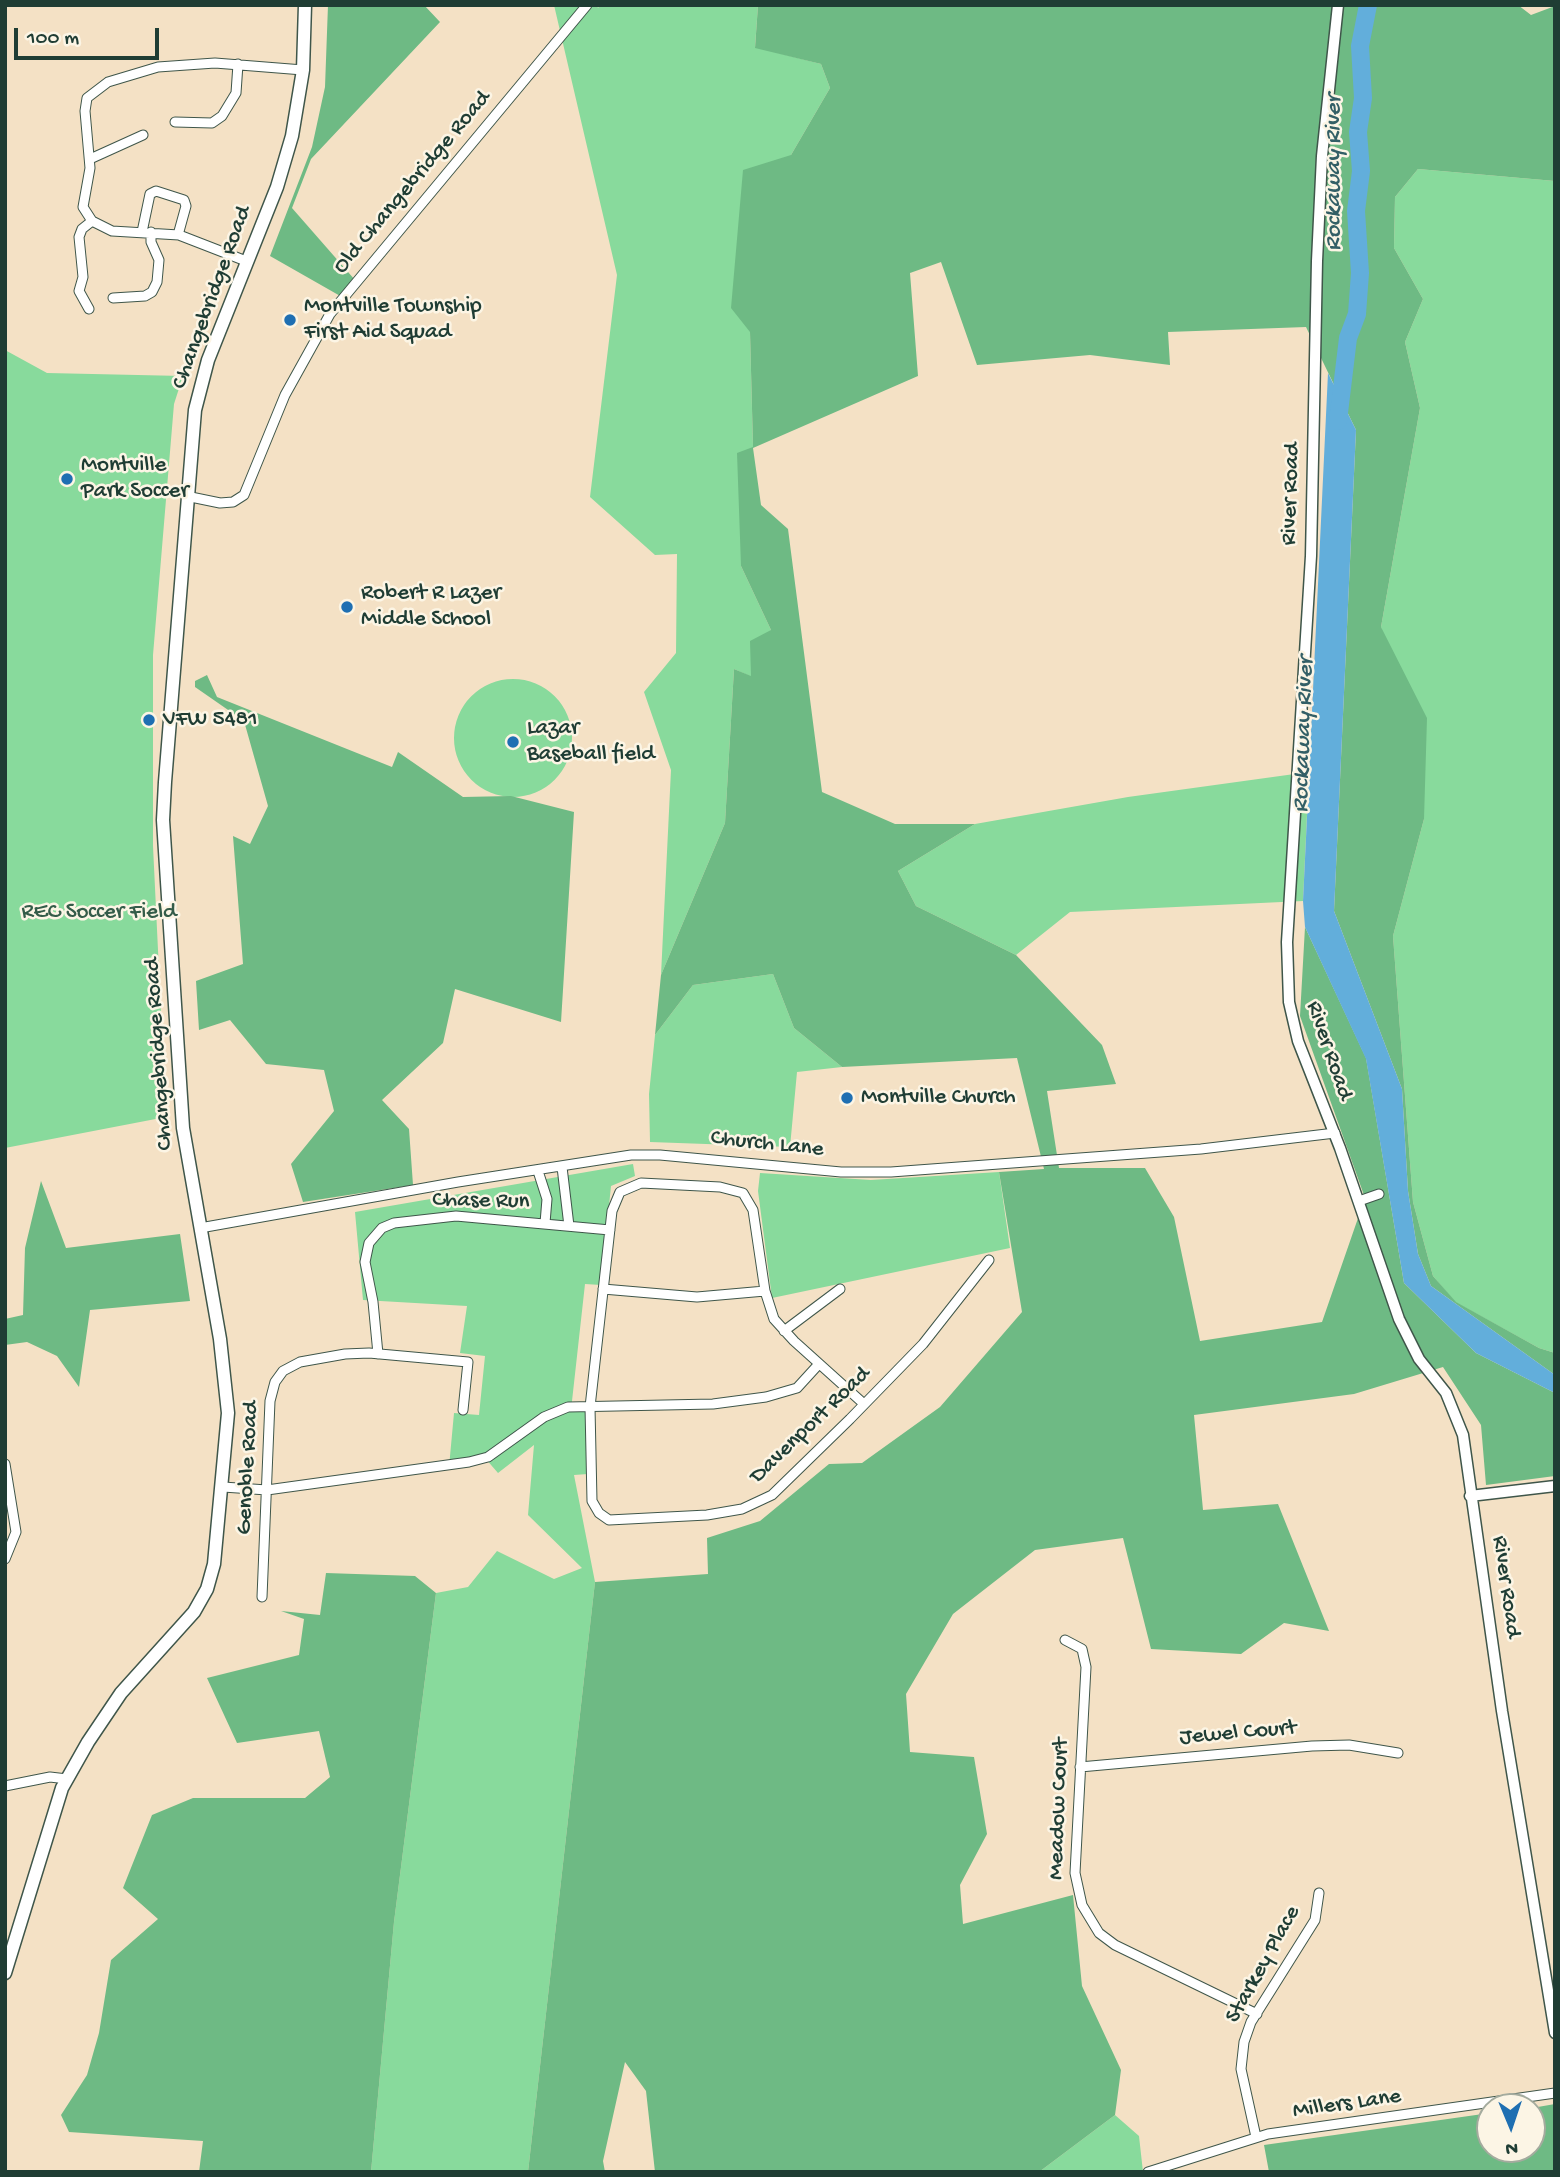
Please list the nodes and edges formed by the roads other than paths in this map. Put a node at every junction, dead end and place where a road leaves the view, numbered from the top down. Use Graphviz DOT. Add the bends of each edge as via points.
graph roads {
  1 [pos="305,5"];
  2 [pos="587,5"];
  3 [pos="1338,5"];
  4 [pos="238,64"];
  5 [pos="303,70"];
  6 [pos="175,122"];
  7 [pos="143,135"];
  8 [pos="90,159"];
  9 [pos="92,221"];
  10 [pos="147,232"];
  11 [pos="178,235"];
  12 [pos="246,261"];
  13 [pos="113,298"];
  14 [pos="89,309"];
  15 [pos="186,496"];
  16 [pos="1335,1133"];
  17 [pos="562,1167"];
  18 [pos="538,1171"];
  19 [pos="1378,1194"];
  20 [pos="1359,1201"];
  21 [pos="545,1223"];
  22 [pos="569,1226"];
  23 [pos="200,1228"];
  24 [pos="610,1230"];
  25 [pos="989,1260"];
  26 [pos="603,1289"];
  27 [pos="840,1289"];
  28 [pos="765,1291"];
  29 [pos="784,1331"];
  30 [pos="378,1354"];
  31 [pos="818,1365"];
  32 [pos="864,1404"];
  33 [pos="590,1407"];
  34 [pos="463,1410"];
  35 [pos="5,1464"];
  36 [pos="1555,1486"];
  37 [pos="223,1487"];
  38 [pos="267,1490"];
  39 [pos="1470,1496"];
  40 [pos="5,1559"];
  41 [pos="262,1597"];
  42 [pos="1065,1640"];
  43 [pos="1398,1753"];
  44 [pos="1080,1767"];
  45 [pos="67,1779"];
  46 [pos="5,1786"];
  47 [pos="1319,1893"];
  48 [pos="10,1946"];
  49 [pos="5,1973"];
  50 [pos="1550,1980"];
  51 [pos="1257,2014"];
  52 [pos="1555,2033"];
  53 [pos="1555,2093"];
  54 [pos="1256,2137"];
  55 [pos="1148,2172"];
  1 -- 5 [label="main road, Changebridge Road"];
  2 -- 15 [label="street, Old Changebridge Road" via="330,314 285,395 244,495 220,503"];
  3 -- 16 [label="street, River Road" via="1322,156 1312,544 1286,962 1295,1031"];
  4 -- 5 [label="street"];
  4 -- 6 [label="street" via="236,93 222,116 212,123"];
  4 -- 8 [label="street" via="158,67 95,88 85,104"];
  5 -- 12 [label="main road, Changebridge Road" via="285,162"];
  7 -- 8 [label="street"];
  8 -- 9 [label="street" via="83,207"];
  9 -- 10 [label="street" via="112,231"];
  9 -- 14 [label="street" via="79,237 83,277 79,291"];
  10 -- 11 [label="street"];
  10 -- 11 [label="street" via="142,220 150,194 156,191 184,200"];
  10 -- 13 [label="street" via="159,260 152,292"];
  11 -- 12 [label="street"];
  12 -- 15 [label="main road, Changebridge Road" via="208,360 195,410"];
  15 -- 23 [label="main road, Changebridge Road" via="163,820 180,1085"];
  16 -- 17 [label="street, Church Lane" via="1201,1149 891,1172 841,1172 660,1155 631,1155"];
  16 -- 20 [label="street, River Road"];
  17 -- 18 [label="street, Church Lane"];
  17 -- 22 [label="street"];
  18 -- 21 [label="street, Chase Run" via="547,1199"];
  18 -- 23 [label="street, Church Lane"];
  19 -- 20 [label="street"];
  20 -- 39 [label="street, River Road" via="1406,1336 1452,1405 1463,1436"];
  21 -- 22 [label="street, Chase Run"];
  21 -- 30 [label="street, Chase Run" via="456,1216 394,1223 377,1232 366,1249 365,1262"];
  22 -- 24 [label="street, Chase Run"];
  23 -- 37 [label="main road, Changebridge Road" via="228,1413"];
  24 -- 26 [label="street, Davenport Road"];
  24 -- 28 [label="street, Davenport Road" via="620,1192 641,1183 720,1187 743,1193 753,1210"];
  25 -- 32 [label="street, Davenport Road" via="923,1344"];
  26 -- 28 [label="street" via="696,1297"];
  26 -- 33 [label="street, Davenport Road"];
  27 -- 29 [label="street"];
  28 -- 29 [label="street" via="774,1319"];
  29 -- 31 [label="street"];
  30 -- 34 [label="street, Genoble Road" via="468,1362"];
  30 -- 38 [label="street, Genoble Road" via="300,1362 279,1376 270,1401"];
  31 -- 32 [label="street"];
  31 -- 33 [label="street" via="790,1391 766,1397 713,1404"];
  32 -- 33 [label="street, Davenport Road" via="761,1502 707,1515 626,1521 604,1517 592,1501"];
  33 -- 38 [label="street" via="556,1411 482,1459"];
  35 -- 40 [label="street" via="16,1532"];
  36 -- 39 [label="street"];
  37 -- 38 [label="street"];
  37 -- 45 [label="main road, Changebridge Road" via="214,1564 201,1601 121,1693"];
  38 -- 41 [label="street, Genoble Road"];
  39 -- 50 [label="street, River Road"];
  42 -- 44 [label="street, Meadow Court" via="1082,1649 1086,1658"];
  43 -- 44 [label="street, Jewel Court" via="1349,1745 1312,1746"];
  44 -- 51 [label="street, Meadow Court" via="1075,1879 1091,1922 1115,1945"];
  45 -- 46 [label="street" via="50,1777"];
  45 -- 48 [label="main road, Changebridge Road"];
  47 -- 51 [label="street, Starkey Place" via="1315,1920"];
  48 -- 49 [label="main road, Changebridge Road"];
  50 -- 52 [label="street, River Road"];
  51 -- 54 [label="street, Starkey Place" via="1244,2042 1241,2069"];
  53 -- 54 [label="street, Millers Lane"];
  54 -- 55 [label="street, Millers Lane"];
}
